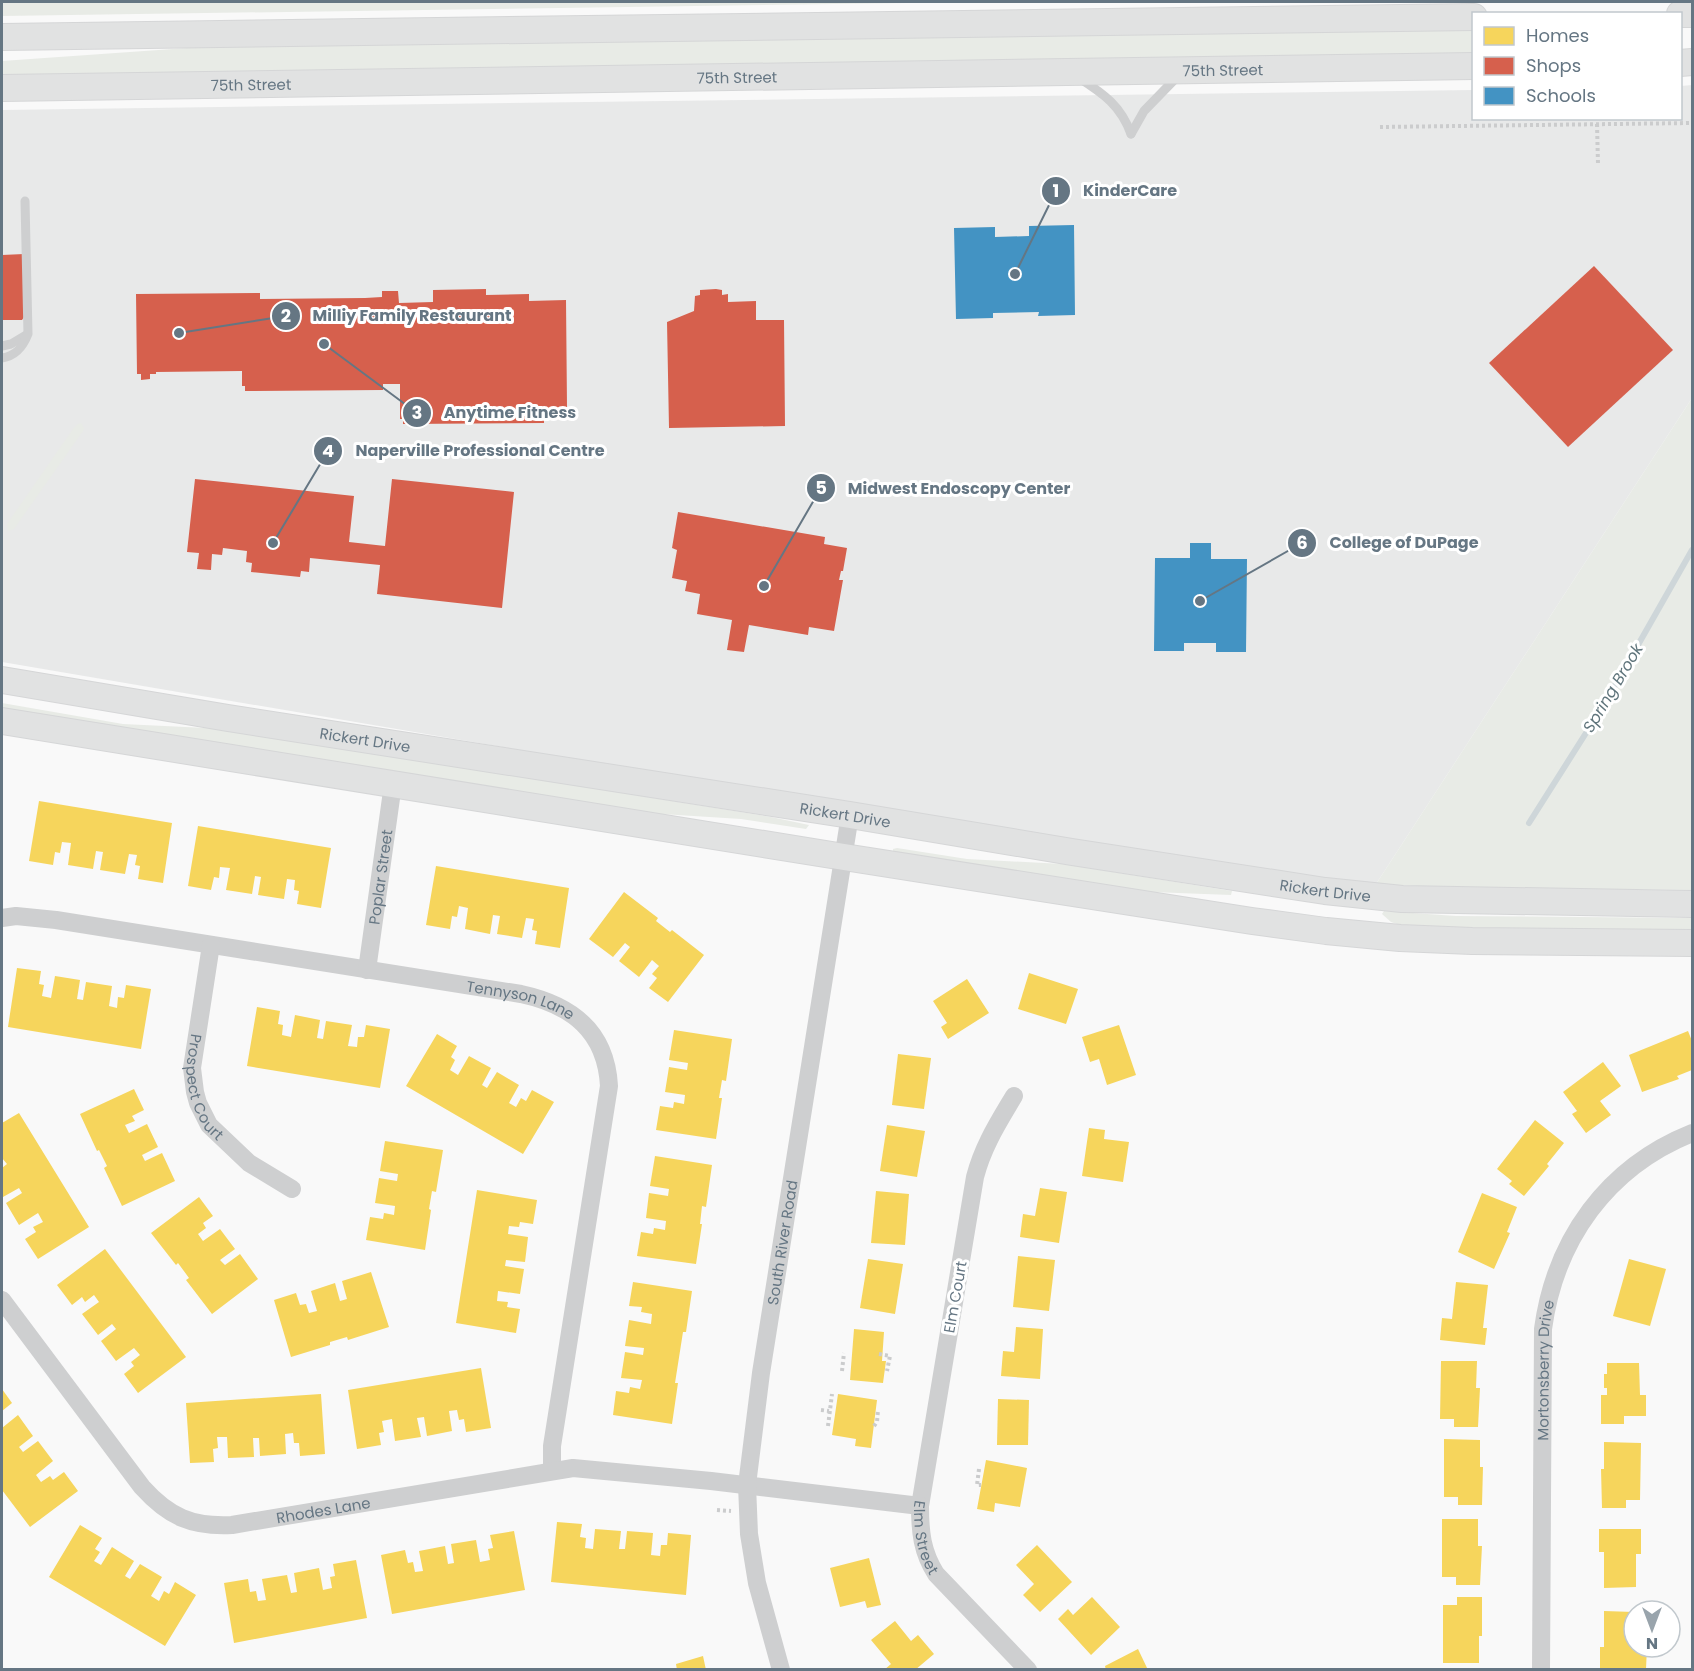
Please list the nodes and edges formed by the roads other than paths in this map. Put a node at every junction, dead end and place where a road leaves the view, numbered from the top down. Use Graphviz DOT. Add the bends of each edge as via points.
graph roads {
  1 [pos="1472,17"];
  2 [pos="2,37"];
  3 [pos="1472,66"];
  4 [pos="1183,70"];
  5 [pos="1070,72"];
  6 [pos="2,88"];
  7 [pos="25,201"];
  8 [pos="28,334"];
  9 [pos="2,346"];
  10 [pos="2,358"];
  11 [pos="2,680"];
  12 [pos="2,721"];
  13 [pos="393,784"];
  14 [pos="850,814"];
  15 [pos="844,857"];
  16 [pos="1692,904"];
  17 [pos="2,918"];
  18 [pos="1692,943"];
  19 [pos="211,945"];
  20 [pos="367,970"];
  21 [pos="1014,1096"];
  22 [pos="1692,1133"];
  23 [pos="292,1189"];
  24 [pos="2,1300"];
  25 [pos="552,1470"];
  26 [pos="747,1485"];
  27 [pos="920,1506"];
  28 [pos="781,1670"];
  29 [pos="1028,1670"];
  30 [pos="1541,1670"];
  1 -- 2 [label="street"];
  3 -- 4 [label="street, 75th Street"];
  4 -- 5 [label="street, 75th Street"];
  4 -- 5 [label="lane" via="1144,111 1131,134 1125,118 1105,94"];
  5 -- 6 [label="street, 75th Street"];
  7 -- 8 [label="lane"];
  8 -- 9 [label="lane"];
  8 -- 10 [label="lane" via="19,351"];
  11 -- 14 [label="street, Rickert Drive"];
  12 -- 13 [label="street"];
  13 -- 15 [label="street"];
  13 -- 20 [label="street, Poplar Street"];
  14 -- 15 [label="street, South River Road"];
  14 -- 16 [label="street, Rickert Drive" via="1324,891 1476,902"];
  15 -- 18 [label="street" via="1326,931 1400,938"];
  15 -- 26 [label="street, South River Road" via="761,1373"];
  17 -- 19 [label="street, Tennyson Lane" via="29,916"];
  19 -- 20 [label="street, Tennyson Lane"];
  19 -- 23 [label="street, Prospect Court" via="192,1068 198,1103 209,1125 249,1163"];
  20 -- 25 [label="street, Tennyson Lane" via="522,994 555,1003 587,1027 606,1063 607,1106 552,1446"];
  21 -- 27 [label="street, Elm Court" via="989,1137 975,1177"];
  22 -- 30 [label="street, Mortonsberry Drive" via="1652,1153 1601,1196 1579,1224 1551,1286 1543,1329"];
  24 -- 25 [label="street, Rhodes Lane" via="142,1487 172,1514 200,1525 232,1525"];
  25 -- 26 [label="street, Rhodes Lane" via="600,1469"];
  26 -- 27 [label="street, Elm Street"];
  26 -- 28 [label="street, South River Road" via="757,1583"];
  27 -- 29 [label="street, Elm Street" via="922,1544 936,1574"];
}
